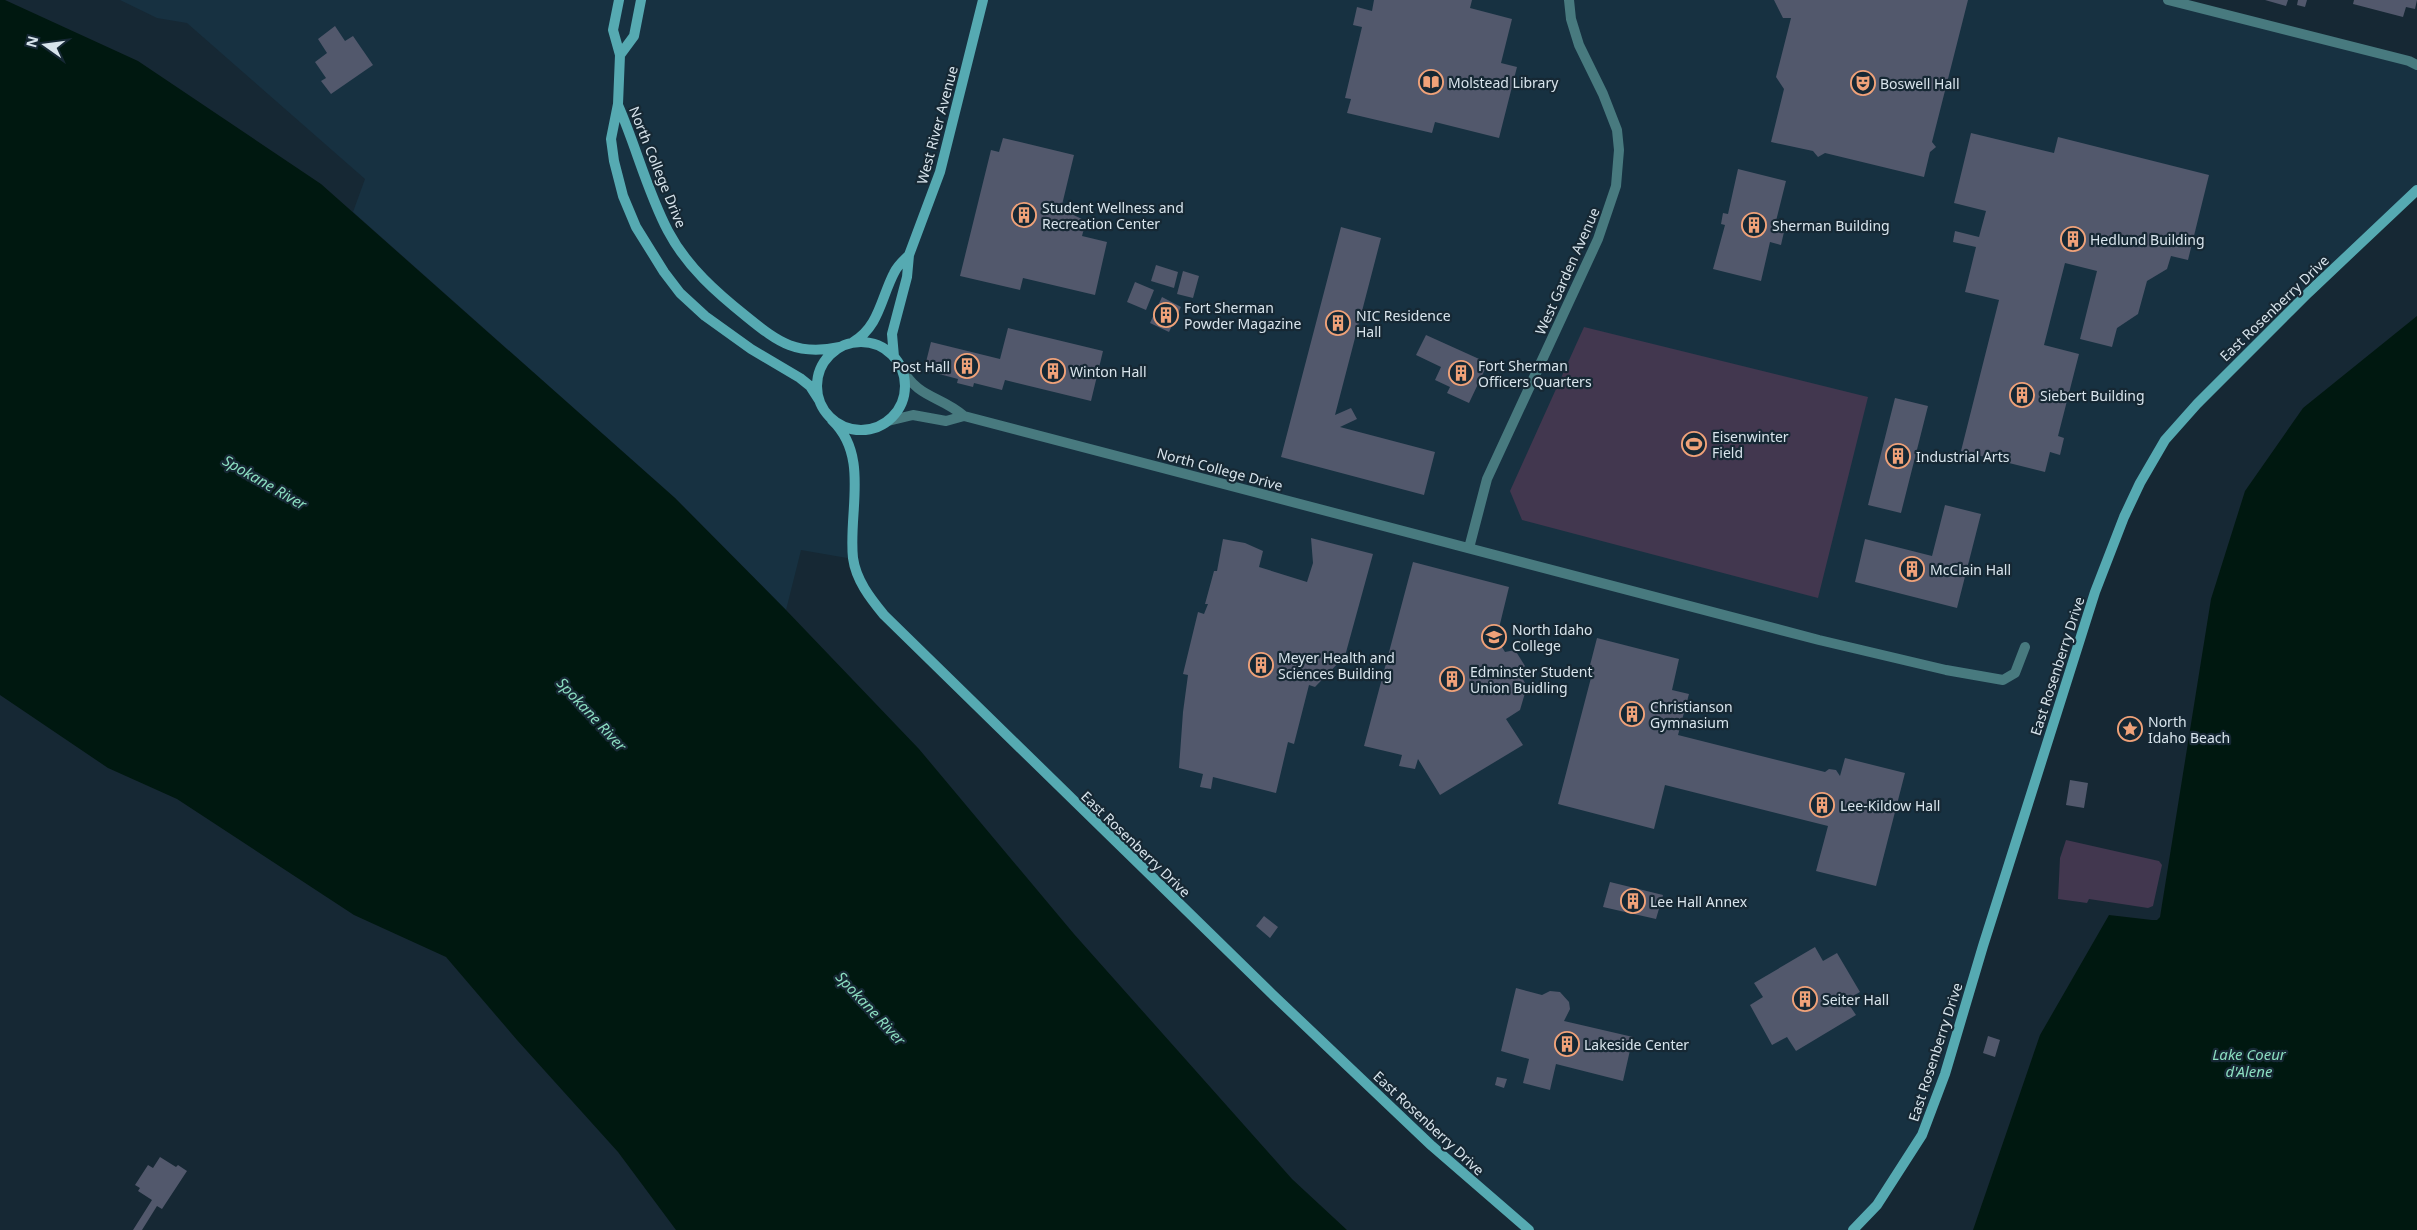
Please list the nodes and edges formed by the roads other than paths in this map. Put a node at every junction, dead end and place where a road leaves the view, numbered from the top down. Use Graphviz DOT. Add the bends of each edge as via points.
graph roads {
  1 [pos="619,0"];
  2 [pos="641,0"];
  3 [pos="983,0"];
  4 [pos="1569,0"];
  5 [pos="2168,0"];
  6 [pos="620,55"];
  7 [pos="2417,66"];
  8 [pos="618,104"];
  9 [pos="2417,190"];
  10 [pos="909,255"];
  11 [pos="851,343"];
  12 [pos="840,347"];
  13 [pos="894,357"];
  14 [pos="901,367"];
  15 [pos="819,400"];
  16 [pos="964,416"];
  17 [pos="832,420"];
  18 [pos="888,421"];
  19 [pos="1469,548"];
  20 [pos="2025,647"];
  21 [pos="1529,1230"];
  22 [pos="1853,1230"];
  1 -- 6 [label="street, North College Drive" via="613,30"];
  2 -- 6 [label="street" via="634,36"];
  3 -- 10 [label="street, West River Avenue" via="940,172"];
  4 -- 19 [label="street, West Garden Avenue" via="1579,45 1604,94 1617,130 1616,186 1598,239 1487,479"];
  5 -- 7 [label="street" via="2410,61"];
  6 -- 8 [label="street, North College Drive"];
  8 -- 12 [label="street, North College Drive" via="668,232 705,282 783,342 814,352"];
  8 -- 15 [label="street, North College Drive" via="611,139 623,196 636,227 664,272 680,293 705,316 800,378"];
  9 -- 22 [label="street, East Rosenberry Drive" via="2196,404 2165,440 2140,482 2092,601 1945,1074 1922,1135 1877,1205"];
  10 -- 11 [label="street, West River Avenue" via="895,271 872,326"];
  10 -- 13 [label="street, West River Avenue" via="908,277 892,334"];
  11 -- 12 [label="street"];
  11 -- 13 [label="street" via="875,344"];
  12 -- 15 [label="street" via="822,364 817,382"];
  13 -- 14 [label="street"];
  14 -- 16 [label="street, North College Drive" via="918,390 950,404"];
  14 -- 18 [label="street" via="904,378 902,402"];
  15 -- 17 [label="street"];
  16 -- 18 [label="street, North College Drive" via="946,421 913,415"];
  16 -- 19 [label="street, North College Drive"];
  17 -- 18 [label="street" via="842,426 866,430"];
  17 -- 21 [label="street, East Rosenberry Drive" via="850,444 855,477 853,559 859,578 884,614 1279,1001 1432,1146"];
  19 -- 20 [label="street, North College Drive" via="1810,638 1951,671 2003,680 2015,673"];
}
